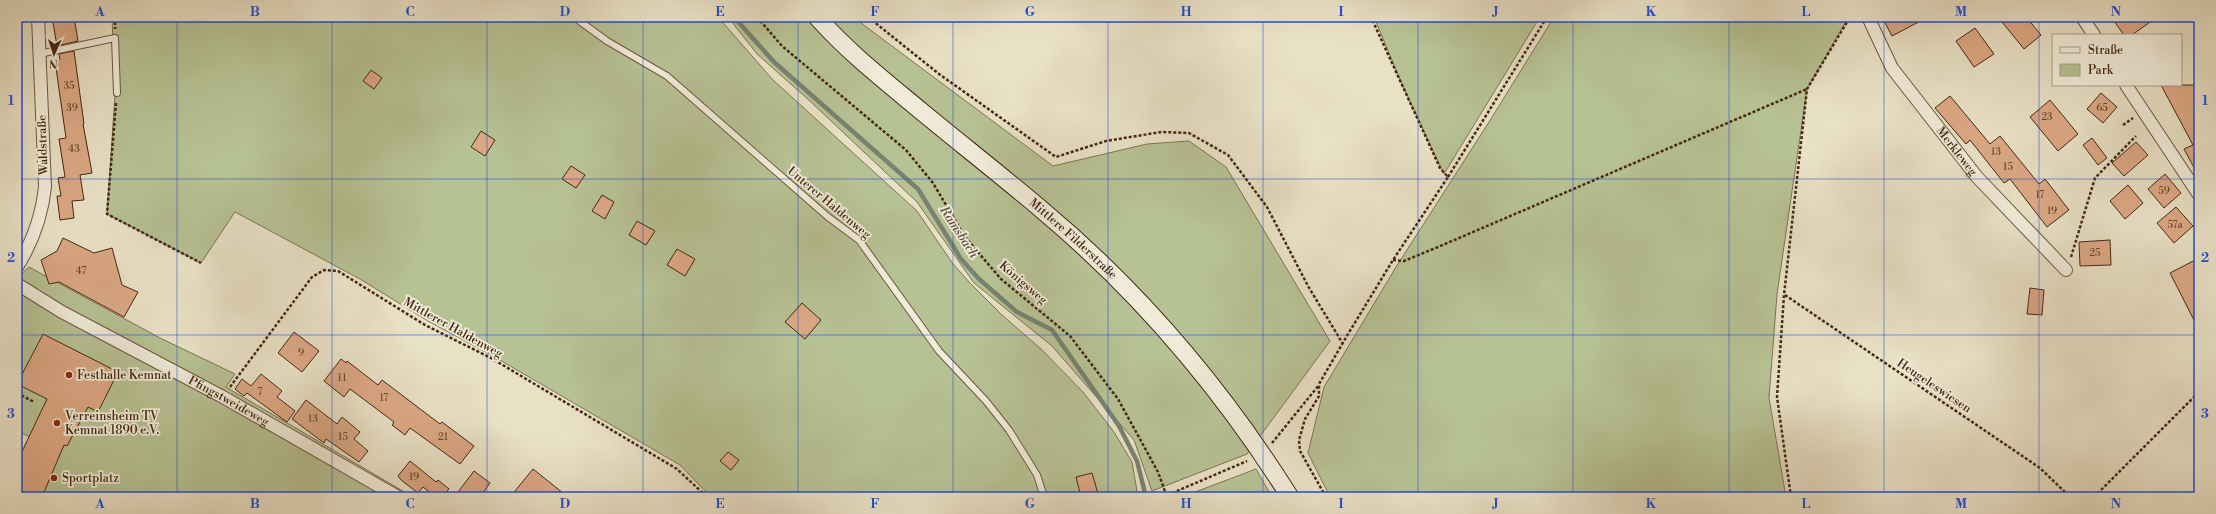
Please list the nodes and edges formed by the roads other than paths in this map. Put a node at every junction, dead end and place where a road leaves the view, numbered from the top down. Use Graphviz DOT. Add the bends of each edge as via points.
graph roads {
  1 [pos="38,17"];
  2 [pos="574,17"];
  3 [pos="817,17"];
  4 [pos="1868,17"];
  5 [pos="2082,17"];
  6 [pos="2093,34"];
  7 [pos="39,54"];
  8 [pos="2127,86"];
  9 [pos="117,93"];
  10 [pos="2199,195"];
  11 [pos="17,267"];
  12 [pos="2064,268"];
  13 [pos="17,284"];
  14 [pos="398,497"];
  15 [pos="1044,497"];
  16 [pos="1290,497"];
  1 -- 7 [label="street, Waldstraße"];
  2 -- 15 [label="lane, Unterer Haldenweg" via="607,41 667,76 822,212 859,240 940,351 1009,430 1036,475"];
  3 -- 16 [label="main road, Mittlere Filderstraße" via="879,77 1083,246 1139,301 1190,357 1228,405"];
  4 -- 12 [label="street, Merkleweg" via="1892,68 1968,164"];
  5 -- 6 [label="street"];
  7 -- 9 [label="lane" via="115,38"];
  7 -- 11 [label="street, Waldstraße" via="44,137 43,202 36,229"];
  8 -- 10 [label="street"];
  13 -- 14 [label="street, Pfingstweideweg" via="68,315 223,397"];
}
